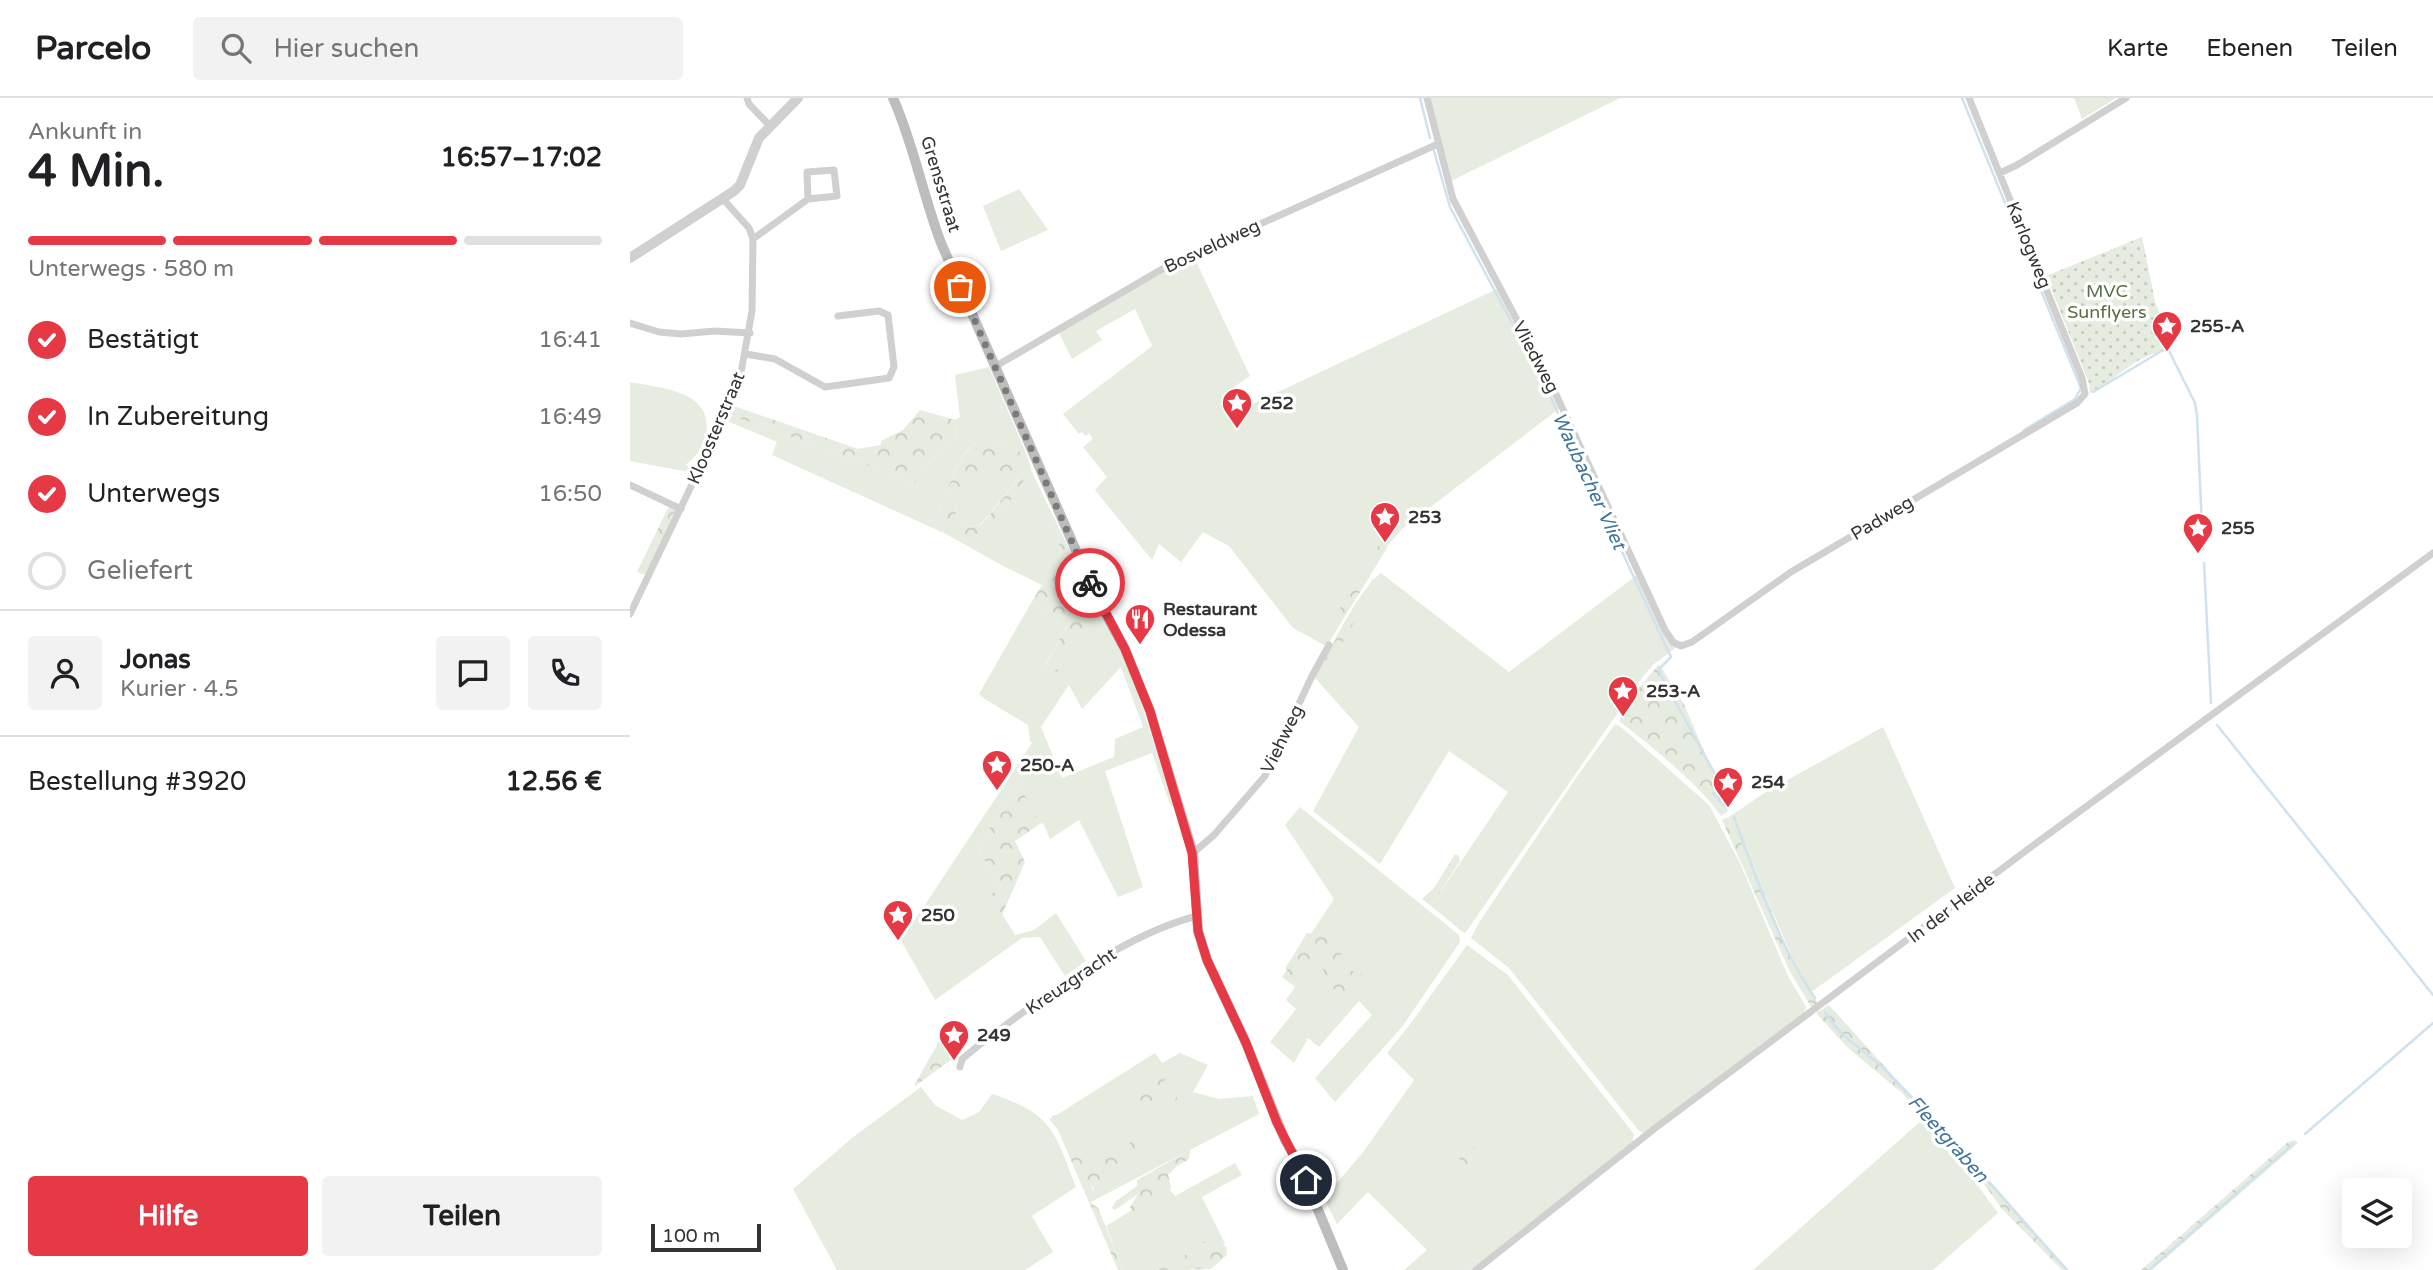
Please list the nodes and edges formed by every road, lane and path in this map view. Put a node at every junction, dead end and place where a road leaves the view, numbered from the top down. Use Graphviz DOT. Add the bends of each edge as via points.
graph roads {
  1 [pos="798,98"];
  2 [pos="894,98"];
  3 [pos="1427,98"];
  4 [pos="1969,98"];
  5 [pos="2126,98"];
  6 [pos="748,101"];
  7 [pos="770,126"];
  8 [pos="1438,144"];
  9 [pos="2000,173"];
  10 [pos="723,199"];
  11 [pos="808,199"];
  12 [pos="753,239"];
  13 [pos="630,258"];
  14 [pos="838,316"];
  15 [pos="630,323"];
  16 [pos="750,333"];
  17 [pos="746,354"];
  18 [pos="996,366"];
  19 [pos="2085,394"];
  20 [pos="630,485"];
  21 [pos="681,509"];
  22 [pos="2433,553"];
  23 [pos="630,614"];
  24 [pos="1329,645"];
  25 [pos="1681,646"];
  26 [pos="1192,853"];
  27 [pos="1197,916"];
  28 [pos="960,1067"];
  29 [pos="1343,1270"];
  30 [pos="1476,1270"];
  1 -- 7 [label="street"];
  2 -- 18 [label="main road, Grensstraat" via="929,210"];
  3 -- 8 [label="street, Vliedweg"];
  4 -- 9 [label="street, Karlogweg"];
  5 -- 9 [label="street"];
  6 -- 7 [label="street"];
  7 -- 10 [label="street" via="742,176"];
  8 -- 18 [label="street, Bosveldweg" via="1169,265"];
  8 -- 25 [label="street, Vliedweg" via="1459,211 1554,390 1665,629 1672,642"];
  9 -- 19 [label="street, Karlogweg"];
  10 -- 12 [label="street"];
  10 -- 13 [label="street"];
  11 -- 11 [label="street" via="807,172 834,170 836,196"];
  11 -- 12 [label="street"];
  12 -- 16 [label="street, Kloosterstraat"];
  14 -- 17 [label="street" via="879,311 888,315 894,366 889,377 825,387 775,359"];
  15 -- 16 [label="street" via="681,334"];
  16 -- 17 [label="street, Kloosterstraat"];
  17 -- 21 [label="street, Kloosterstraat" via="728,410"];
  18 -- 26 [label="main road, Grensstraat" via="1150,711"];
  19 -- 25 [label="street, Padweg" via="2068,409 1791,572"];
  20 -- 21 [label="street"];
  21 -- 23 [label="street, Kloosterstraat"];
  22 -- 30 [label="street, In der Heide" via="1654,1129"];
  24 -- 26 [label="street, Viehweg" via="1265,776 1214,835"];
  26 -- 27 [label="main road, Grensstraat"];
  27 -- 28 [label="street, Kreuzgracht" via="1110,954 969,1052"];
  27 -- 29 [label="main road, Grensstraat" via="1212,972"];
}
